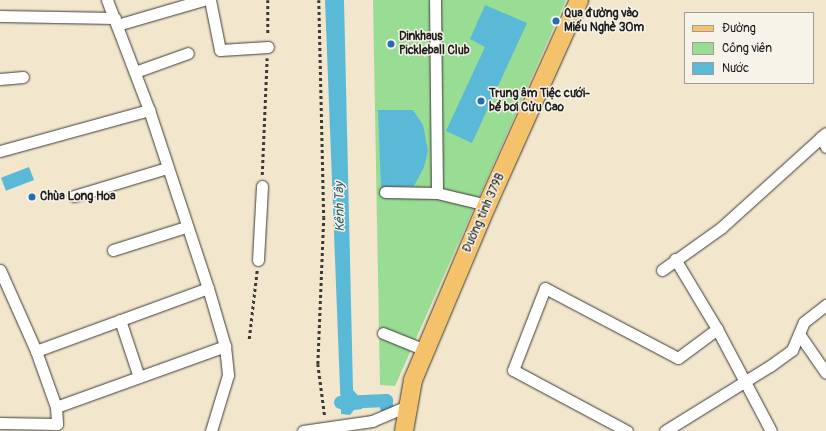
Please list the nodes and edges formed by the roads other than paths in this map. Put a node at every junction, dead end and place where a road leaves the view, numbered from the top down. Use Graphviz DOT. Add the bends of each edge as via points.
graph roads {
  1 [pos="107,0"];
  2 [pos="203,0"];
  3 [pos="210,0"];
  4 [pos="435,0"];
  5 [pos="579,0"];
  6 [pos="0,16"];
  7 [pos="116,21"];
  8 [pos="268,47"];
  9 [pos="188,53"];
  10 [pos="135,72"];
  11 [pos="23,77"];
  12 [pos="0,79"];
  13 [pos="149,110"];
  14 [pos="824,139"];
  15 [pos="0,151"];
  16 [pos="167,168"];
  17 [pos="262,186"];
  18 [pos="384,192"];
  19 [pos="438,193"];
  20 [pos="74,196"];
  21 [pos="487,205"];
  22 [pos="186,227"];
  23 [pos="113,250"];
  24 [pos="675,259"];
  25 [pos="258,260"];
  26 [pos="0,270"];
  27 [pos="662,270"];
  28 [pos="208,288"];
  29 [pos="826,305"];
  30 [pos="120,320"];
  31 [pos="717,329"];
  32 [pos="383,333"];
  33 [pos="799,334"];
  34 [pos="225,346"];
  35 [pos="425,350"];
  36 [pos="36,351"];
  37 [pos="826,373"];
  38 [pos="139,377"];
  39 [pos="746,381"];
  40 [pos="407,406"];
  41 [pos="56,407"];
  42 [pos="0,423"];
  43 [pos="59,428"];
  44 [pos="211,431"];
  45 [pos="303,431"];
  46 [pos="404,431"];
  47 [pos="627,431"];
  48 [pos="664,431"];
  49 [pos="771,431"];
  1 -- 7 [label="street"];
  2 -- 7 [label="street"];
  3 -- 8 [label="street" via="220,50"];
  4 -- 19 [label="street"];
  5 -- 21 [label="main road, Đường tỉnh 379B"];
  6 -- 7 [label="street"];
  7 -- 10 [label="street"];
  9 -- 10 [label="street"];
  10 -- 13 [label="street"];
  11 -- 12 [label="street"];
  13 -- 15 [label="street"];
  13 -- 16 [label="street"];
  14 -- 24 [label="street" via="722,227"];
  16 -- 20 [label="street"];
  16 -- 22 [label="street"];
  17 -- 25 [label="street"];
  18 -- 19 [label="street"];
  19 -- 21 [label="street"];
  21 -- 35 [label="main road, Đường tỉnh 379B"];
  22 -- 23 [label="street"];
  22 -- 28 [label="street"];
  24 -- 27 [label="street"];
  24 -- 31 [label="street"];
  26 -- 36 [label="street"];
  28 -- 30 [label="street"];
  28 -- 34 [label="street"];
  29 -- 33 [label="street" via="804,322"];
  30 -- 36 [label="street"];
  30 -- 38 [label="street"];
  31 -- 39 [label="street"];
  31 -- 47 [label="street" via="678,358 545,288 513,370"];
  32 -- 35 [label="street"];
  33 -- 37 [label="street"];
  33 -- 39 [label="street" via="792,350"];
  34 -- 38 [label="street"];
  34 -- 44 [label="street" via="228,375"];
  35 -- 40 [label="main road, Đường tỉnh 379B" via="413,380"];
  36 -- 41 [label="street"];
  38 -- 41 [label="street"];
  39 -- 48 [label="street"];
  39 -- 49 [label="street"];
  40 -- 45 [label="street" via="372,420"];
  40 -- 46 [label="main road, Đường tỉnh 379B"];
  41 -- 43 [label="street"];
  42 -- 43 [label="street"];
}
